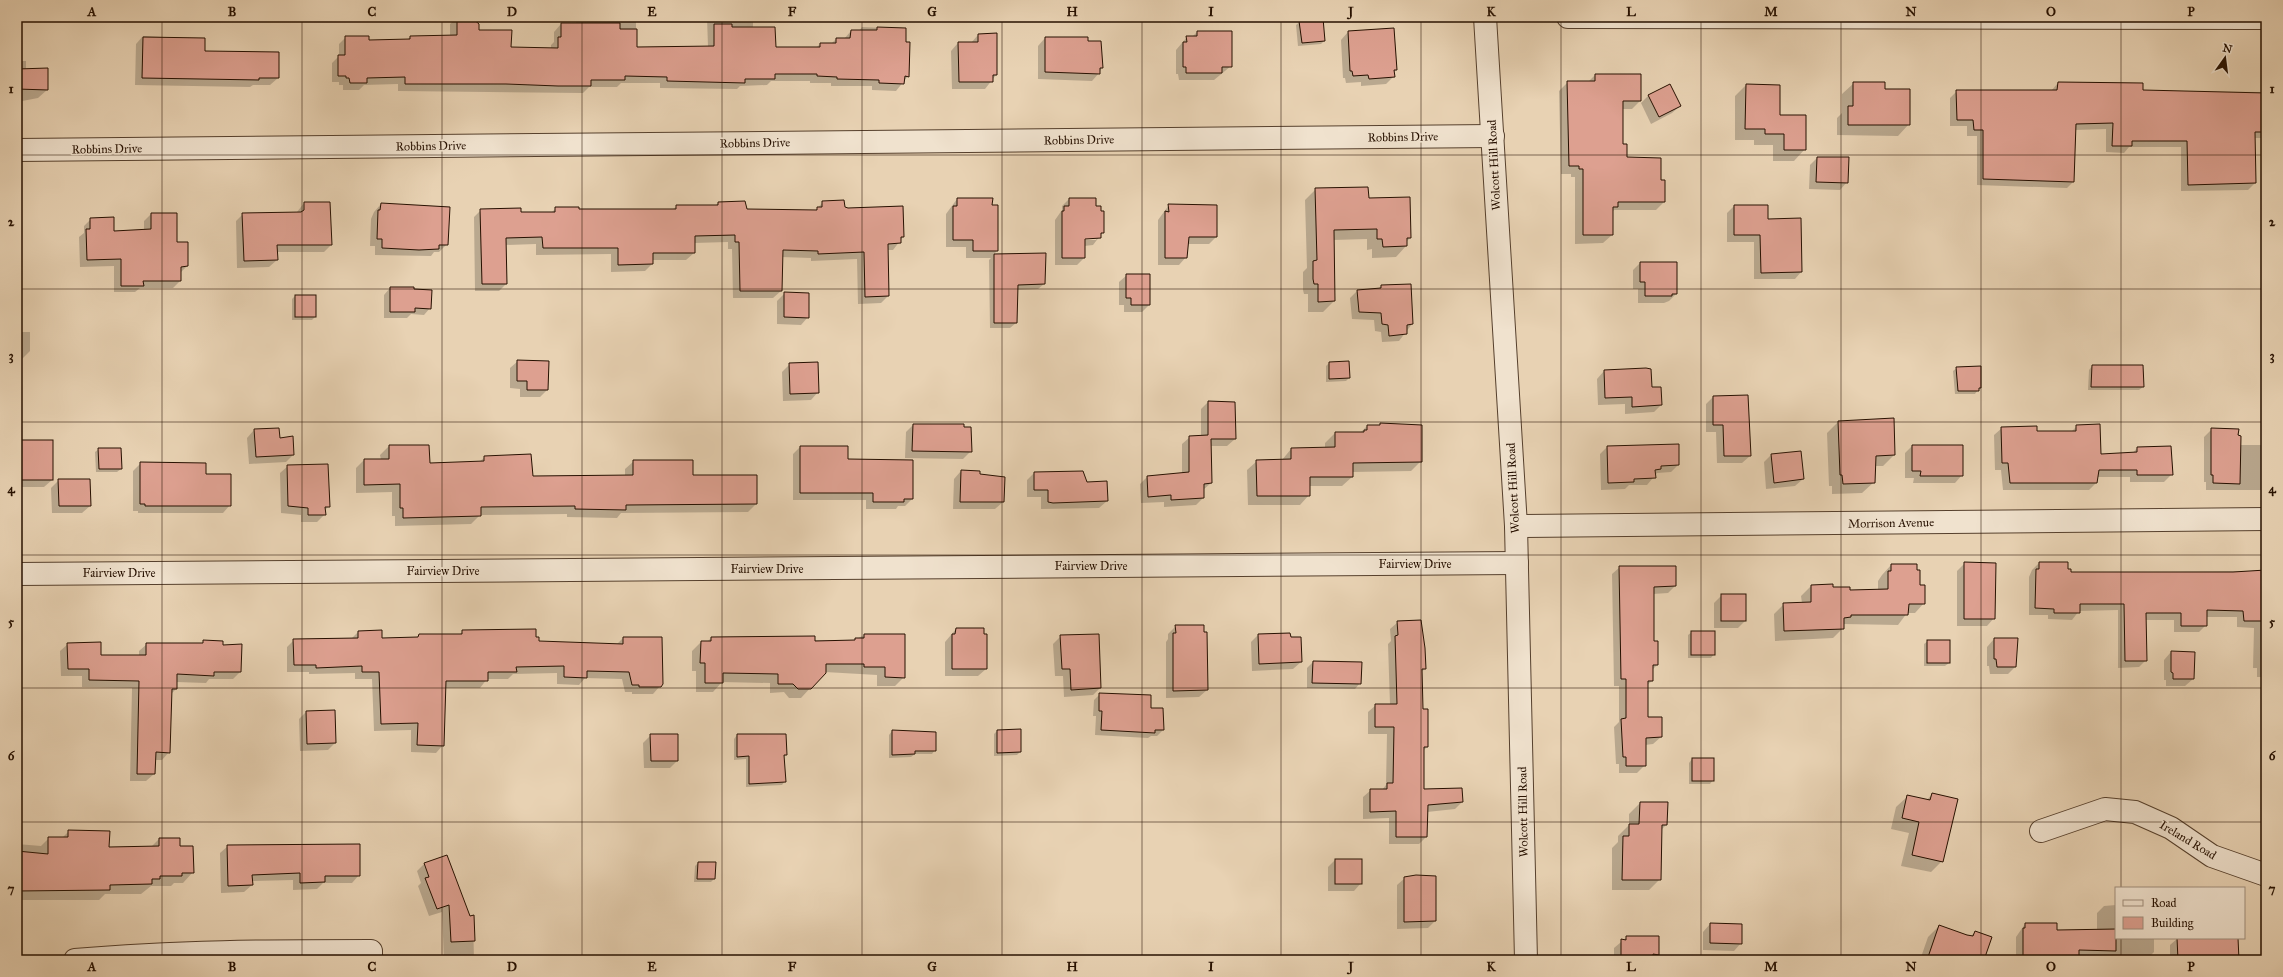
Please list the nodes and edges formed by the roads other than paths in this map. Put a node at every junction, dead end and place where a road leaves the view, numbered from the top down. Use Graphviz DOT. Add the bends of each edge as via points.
graph roads {
  1 [pos="1485,17"];
  2 [pos="1568,17"];
  3 [pos="2266,18"];
  4 [pos="1493,136"];
  5 [pos="17,150"];
  6 [pos="2266,519"];
  7 [pos="1516,526"];
  8 [pos="1517,563"];
  9 [pos="17,574"];
  10 [pos="2041,831"];
  11 [pos="2266,875"];
  12 [pos="75,960"];
  13 [pos="371,960"];
  14 [pos="1526,960"];
  1 -- 4 [label="street, Wolcott Hill Road"];
  2 -- 3 [label="street"];
  4 -- 5 [label="street, Robbins Drive"];
  4 -- 7 [label="street, Wolcott Hill Road"];
  6 -- 7 [label="street, Morrison Avenue"];
  7 -- 8 [label="street, Wolcott Hill Road"];
  8 -- 9 [label="street, Fairview Drive"];
  8 -- 14 [label="street, Wolcott Hill Road"];
  10 -- 11 [label="street, Ireland Road" via="2105,809 2135,812 2171,828 2212,856"];
  12 -- 13 [label="street" via="136,954 247,950 371,951"];
}
